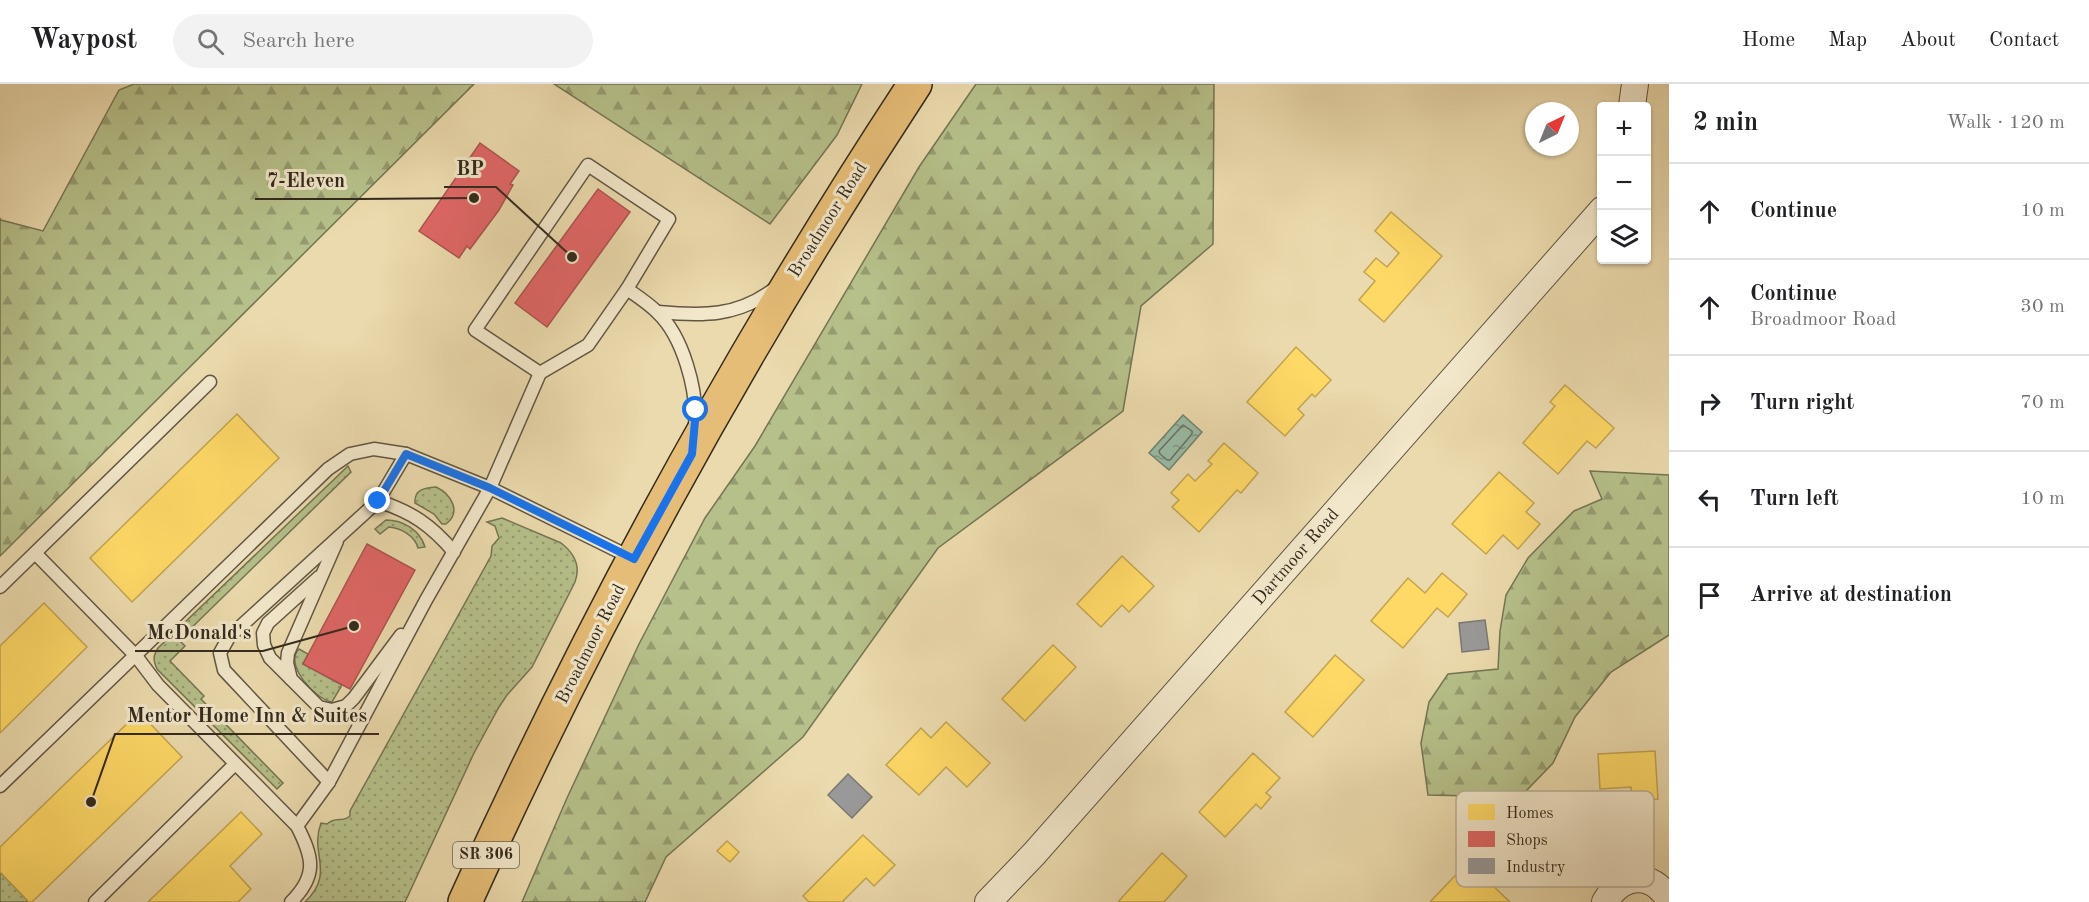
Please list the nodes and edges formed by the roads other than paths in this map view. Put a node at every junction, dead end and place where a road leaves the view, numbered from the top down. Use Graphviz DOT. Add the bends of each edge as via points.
graph roads {
  1 [pos="915,84"];
  2 [pos="1635,84"];
  3 [pos="1633,102"];
  4 [pos="1597,216"];
  5 [pos="794,274"];
  6 [pos="627,289"];
  7 [pos="658,312"];
  8 [pos="540,373"];
  9 [pos="210,382"];
  10 [pos="406,454"];
  11 [pos="692,454"];
  12 [pos="490,488"];
  13 [pos="378,501"];
  14 [pos="339,537"];
  15 [pos="454,552"];
  16 [pos="35,553"];
  17 [pos="634,559"];
  18 [pos="322,575"];
  19 [pos="0,587"];
  20 [pos="426,600"];
  21 [pos="136,656"];
  22 [pos="291,679"];
  23 [pos="235,764"];
  24 [pos="329,782"];
  25 [pos="0,786"];
  26 [pos="297,826"];
  27 [pos="1654,884"];
  28 [pos="1616,887"];
  29 [pos="1669,900"];
  30 [pos="95,902"];
  31 [pos="291,902"];
  32 [pos="465,902"];
  33 [pos="988,902"];
  34 [pos="1605,902"];
  1 -- 5 [label="main road, Broadmoor Road / SR 306"];
  2 -- 3 [label="street"];
  4 -- 33 [label="street, Dartmoor Road"];
  5 -- 7 [label="lane" via="759,301 726,313"];
  5 -- 11 [label="main road, Broadmoor Road / SR 306"];
  6 -- 7 [label="lane"];
  6 -- 8 [label="lane" via="588,345"];
  6 -- 8 [label="lane" via="669,219 588,165 476,330"];
  7 -- 11 [label="lane" via="676,340 689,372 696,410"];
  8 -- 12 [label="lane"];
  9 -- 16 [label="lane"];
  10 -- 12 [label="lane"];
  10 -- 13 [label="lane"];
  10 -- 21 [label="lane" via="374,449 350,454 328,469"];
  11 -- 17 [label="main road, Broadmoor Road / SR 306"];
  12 -- 15 [label="lane"];
  12 -- 17 [label="lane"];
  13 -- 14 [label="lane"];
  13 -- 15 [label="lane" via="417,518"];
  14 -- 18 [label="lane"];
  14 -- 24 [label="lane" via="229,637 220,653 224,670"];
  15 -- 20 [label="lane"];
  16 -- 19 [label="lane"];
  16 -- 21 [label="lane"];
  17 -- 32 [label="main road, Broadmoor Road / SR 306" via="507,809"];
  18 -- 22 [label="lane" via="288,653"];
  18 -- 22 [label="lane" via="268,623 263,633 270,658"];
  20 -- 22 [label="lane" via="346,706 332,710 319,707"];
  20 -- 24 [label="lane"];
  21 -- 23 [label="lane" via="158,686"];
  21 -- 25 [label="lane"];
  23 -- 26 [label="lane"];
  23 -- 30 [label="lane"];
  24 -- 26 [label="lane"];
  26 -- 31 [label="lane" via="309,849 312,872"];
  27 -- 29 [label="street"];
  28 -- 34 [label="street"];
}
